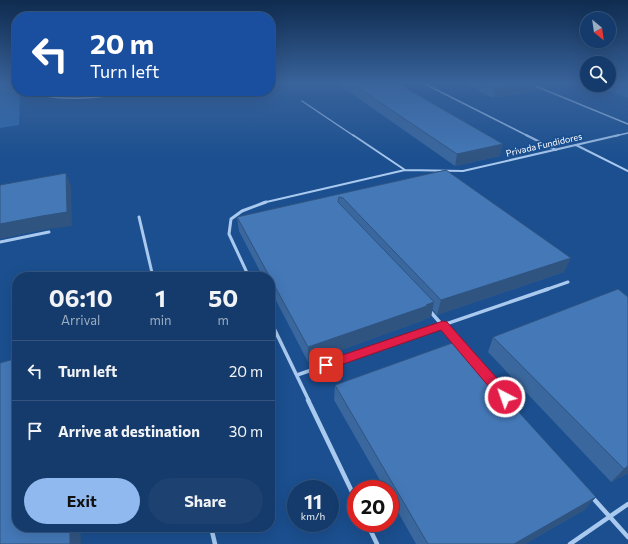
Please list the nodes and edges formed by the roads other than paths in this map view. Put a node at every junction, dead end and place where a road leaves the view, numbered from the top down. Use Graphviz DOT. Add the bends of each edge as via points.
graph roads {
  1 [pos="313,108"];
  2 [pos="474,108"];
  3 [pos="590,108"];
  4 [pos="628,124"];
  5 [pos="628,133"];
  6 [pos="576,145"];
  7 [pos="556,150"];
  8 [pos="404,170"];
  9 [pos="628,171"];
  10 [pos="139,217"];
  11 [pos="49,232"];
  12 [pos="0,242"];
  13 [pos="152,272"];
  14 [pos="248,272"];
  15 [pos="568,282"];
  16 [pos="428,308"];
  17 [pos="443,325"];
  18 [pos="275,330"];
  19 [pos="297,376"];
  20 [pos="511,403"];
  21 [pos="347,481"];
  22 [pos="589,493"];
  23 [pos="628,504"];
  24 [pos="610,517"];
  25 [pos="212,532"];
  26 [pos="371,532"];
  27 [pos="628,537"];
  28 [pos="215,544"];
  29 [pos="377,544"];
  30 [pos="570,544"];
  1 -- 8 [label="lane"];
  2 -- 7 [label="lane"];
  3 -- 4 [label="lane"];
  5 -- 6 [label="lane, Privada Fundidores"];
  6 -- 7 [label="lane, Privada Fundidores"];
  6 -- 9 [label="lane"];
  7 -- 8 [label="lane, Privada Fundidores" via="463,171"];
  8 -- 14 [label="lane, Privada Fundidores" via="259,204 242,211 231,219 229,234"];
  10 -- 13 [label="lane"];
  11 -- 12 [label="lane"];
  15 -- 17 [label="lane"];
  16 -- 17 [label="lane"];
  17 -- 19 [label="lane"];
  17 -- 20 [label="lane"];
  18 -- 19 [label="lane"];
  19 -- 21 [label="lane"];
  22 -- 24 [label="lane"];
  23 -- 24 [label="lane"];
  24 -- 27 [label="lane"];
  24 -- 30 [label="lane"];
  25 -- 28 [label="lane"];
  26 -- 29 [label="lane"];
}
